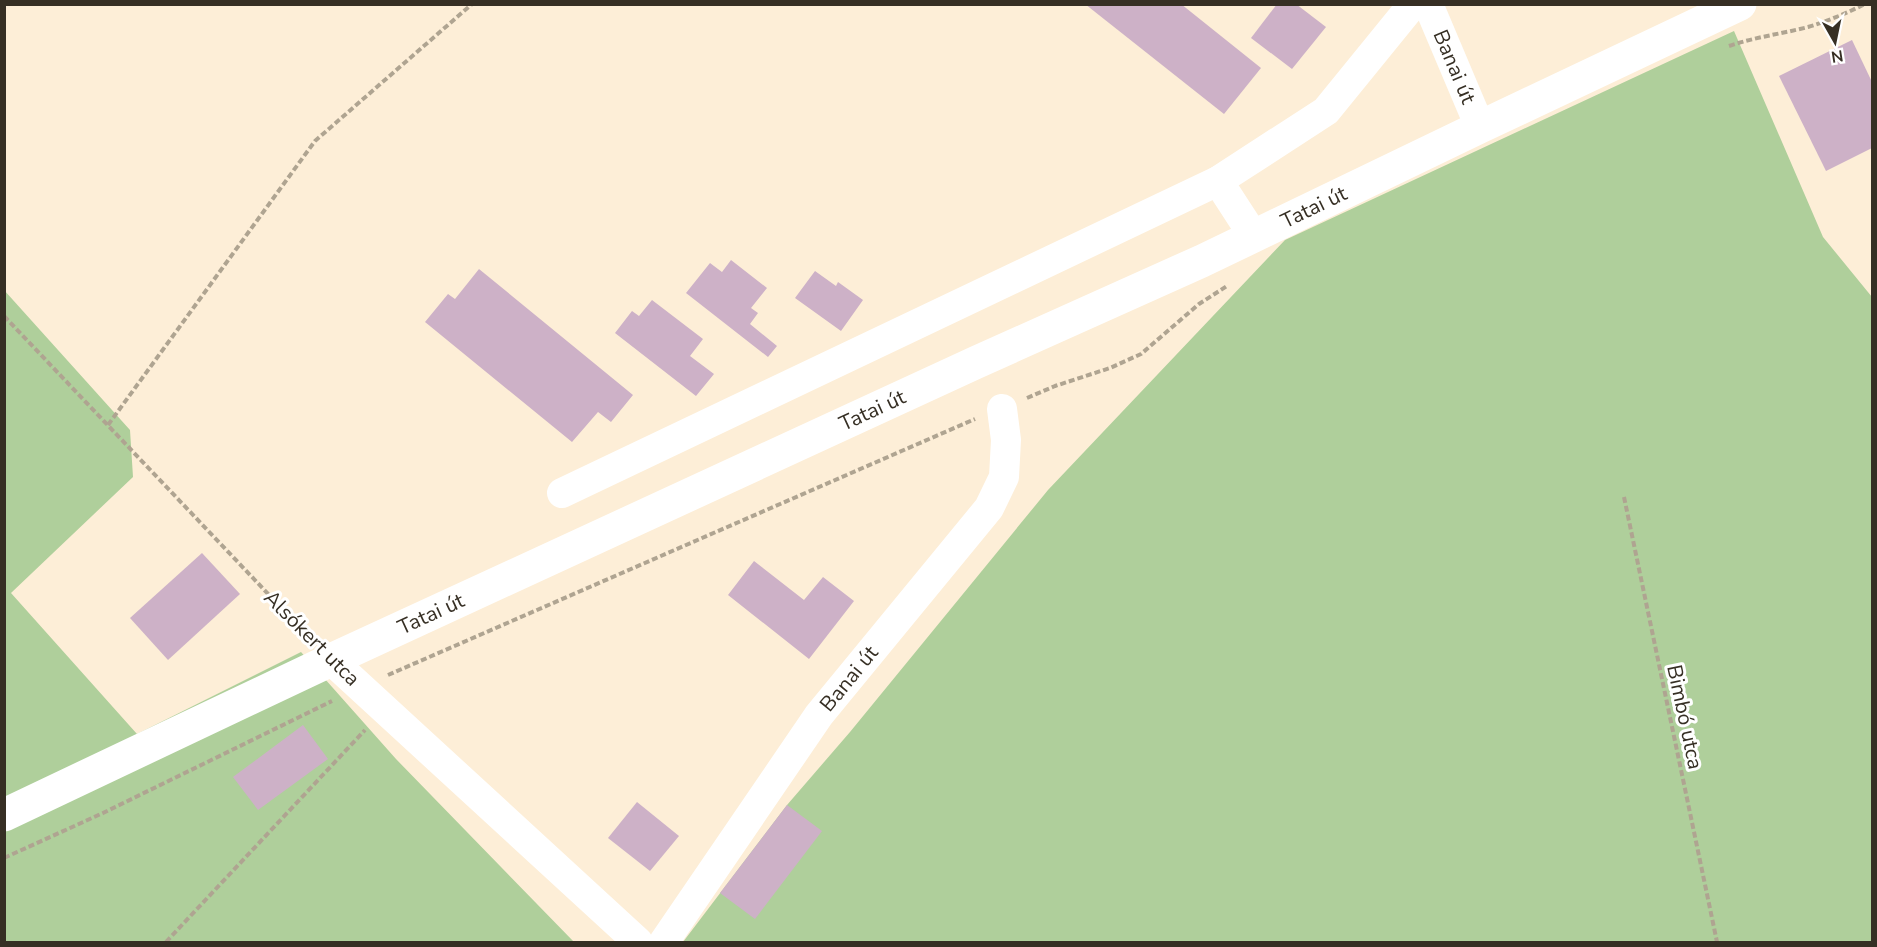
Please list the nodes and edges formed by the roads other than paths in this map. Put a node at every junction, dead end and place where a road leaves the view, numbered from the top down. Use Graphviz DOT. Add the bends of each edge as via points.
graph roads {
  1 [pos="1413,4"];
  2 [pos="1428,4"];
  3 [pos="1740,4"];
  4 [pos="1480,127"];
  5 [pos="1218,181"];
  6 [pos="1253,235"];
  7 [pos="1002,408"];
  8 [pos="562,493"];
  9 [pos="331,660"];
  10 [pos="4,815"];
  11 [pos="638,942"];
  12 [pos="664,942"];
  1 -- 5 [label="street" via="1326,111"];
  2 -- 4 [label="street, Banai út"];
  3 -- 4 [label="street, Tatai út"];
  4 -- 6 [label="street, Tatai út"];
  5 -- 6 [label="street"];
  5 -- 8 [label="street"];
  6 -- 9 [label="street, Tatai út"];
  7 -- 12 [label="street, Banai út" via="1006,440 1004,477 989,508 819,715"];
  9 -- 10 [label="street, Tatai út"];
  9 -- 11 [label="street, Alsókert utca"];
}
